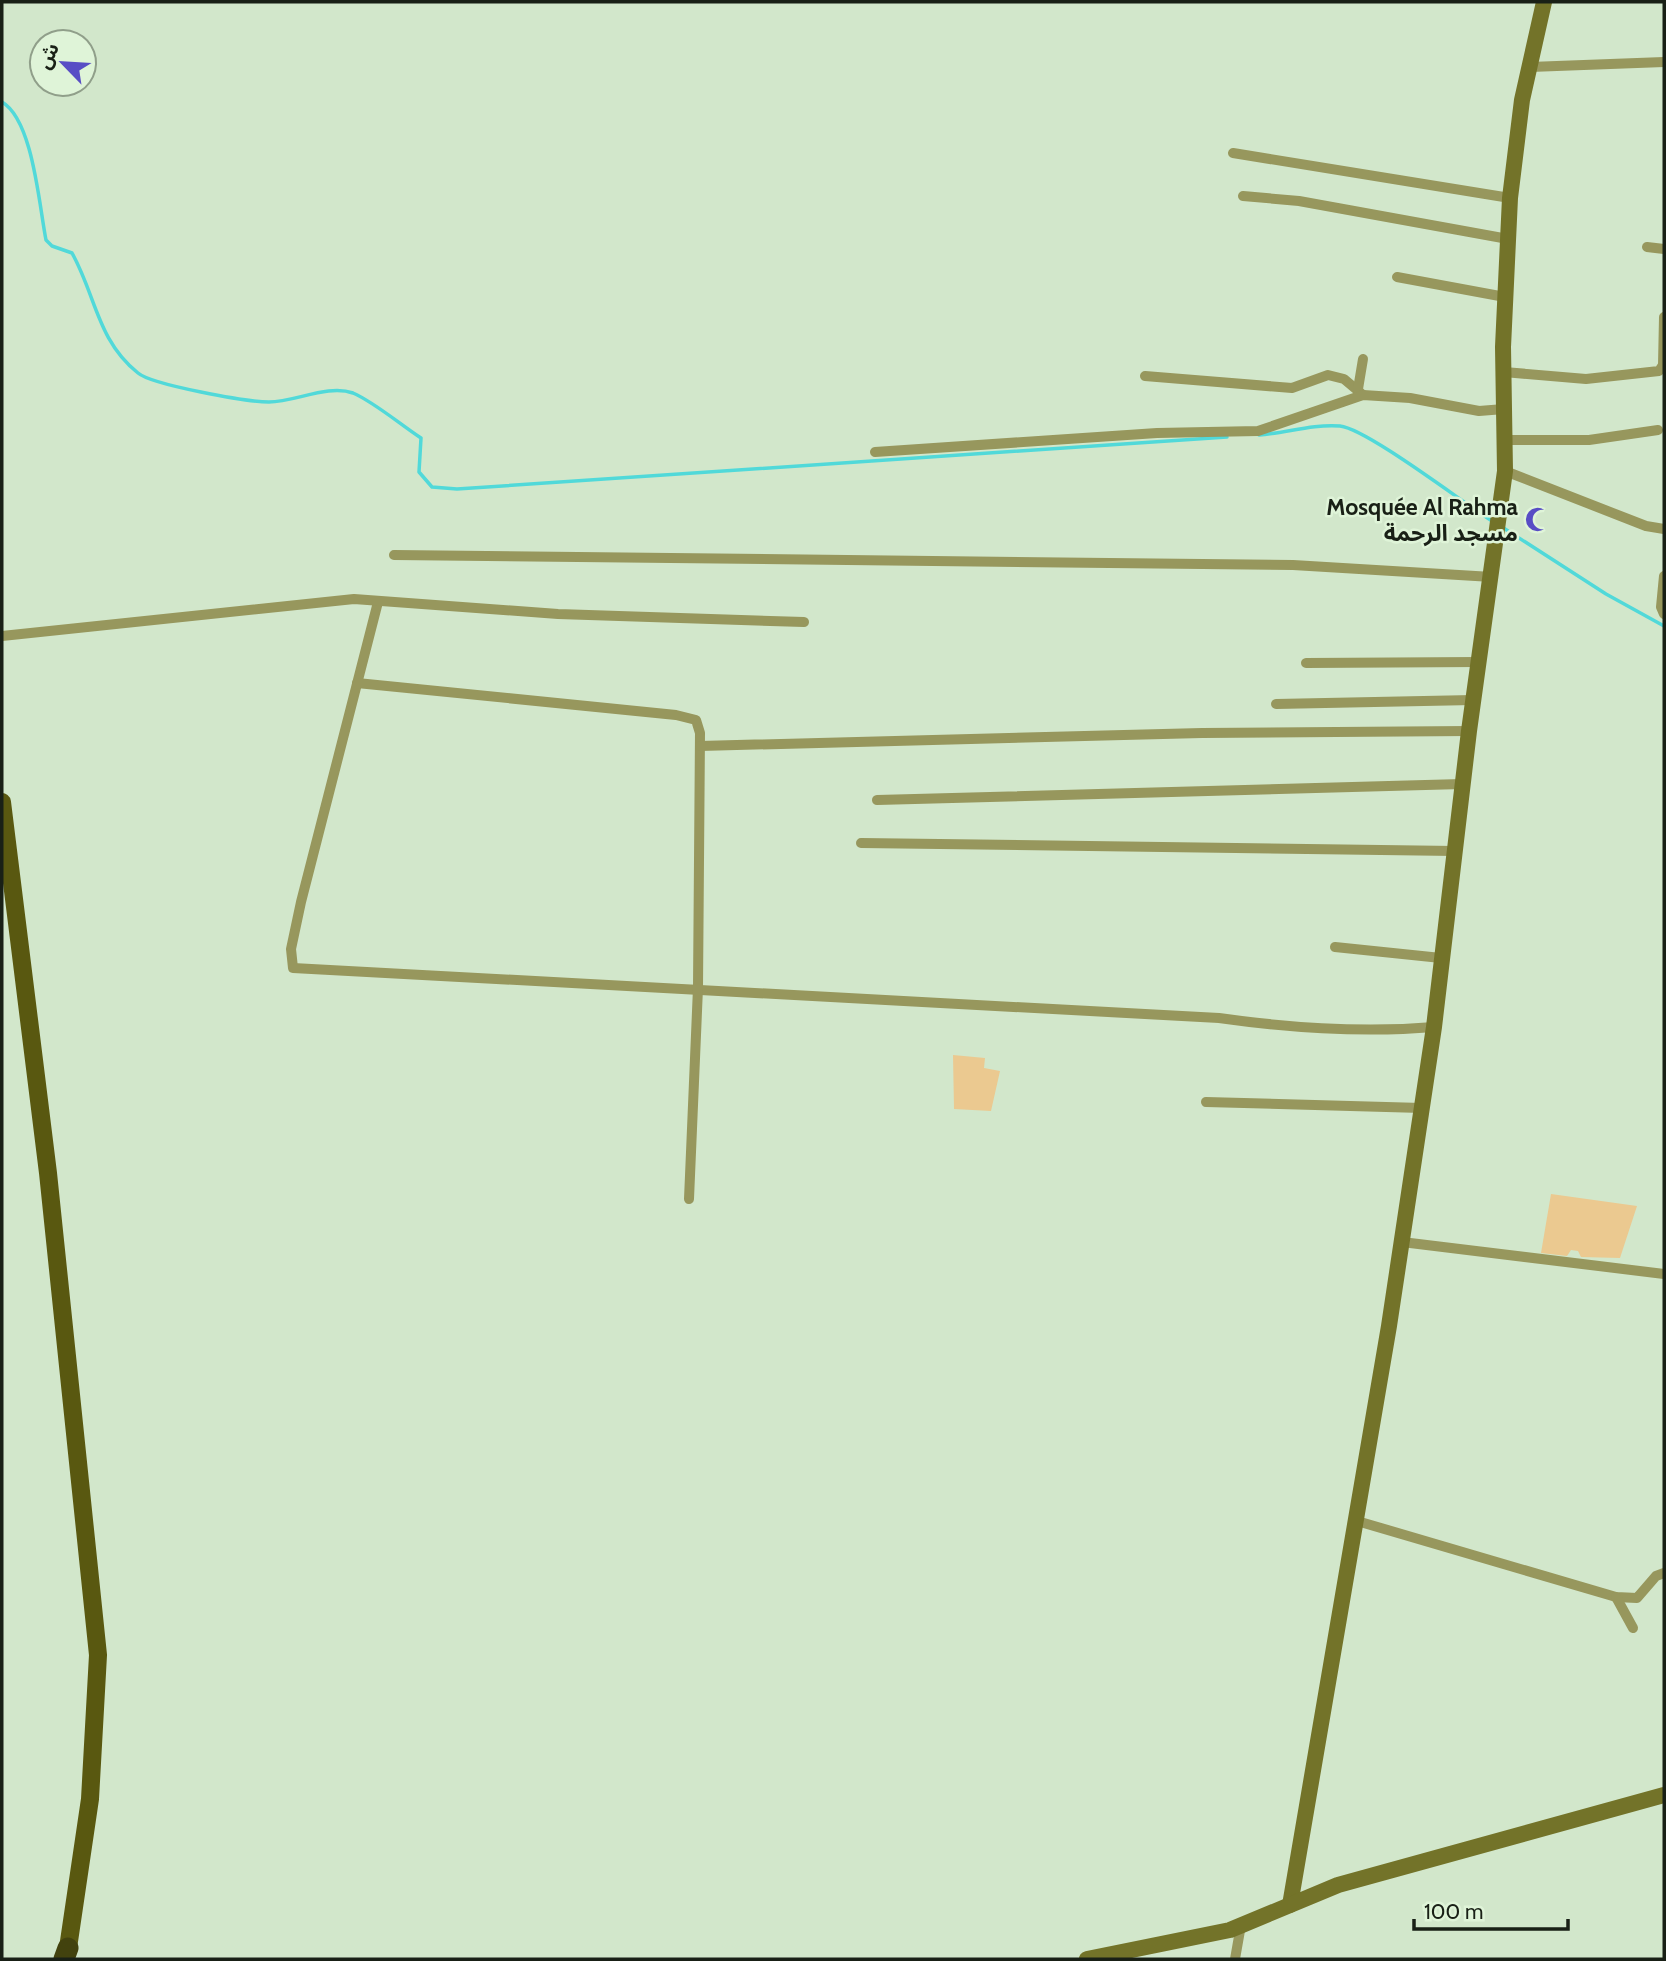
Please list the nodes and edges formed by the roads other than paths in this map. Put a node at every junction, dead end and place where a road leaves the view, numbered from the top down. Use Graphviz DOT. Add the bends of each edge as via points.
graph roads {
  1 [pos="1544,2"];
  2 [pos="1664,62"];
  3 [pos="1530,67"];
  4 [pos="1233,153"];
  5 [pos="1243,196"];
  6 [pos="1510,198"];
  7 [pos="1508,239"];
  8 [pos="1647,247"];
  9 [pos="1664,249"];
  10 [pos="1398,278"];
  11 [pos="1506,297"];
  12 [pos="1664,322"];
  13 [pos="1363,359"];
  14 [pos="1504,372"];
  15 [pos="1145,376"];
  16 [pos="1360,392"];
  17 [pos="1504,409"];
  18 [pos="1658,430"];
  19 [pos="1505,440"];
  20 [pos="875,452"];
  21 [pos="1505,471"];
  22 [pos="1664,529"];
  23 [pos="394,555"];
  24 [pos="1664,576"];
  25 [pos="1492,577"];
  26 [pos="377,602"];
  27 [pos="1664,614"];
  28 [pos="804,622"];
  29 [pos="2,636"];
  30 [pos="1478,662"];
  31 [pos="1306,663"];
  32 [pos="357,683"];
  33 [pos="1473,700"];
  34 [pos="1276,704"];
  35 [pos="1469,731"];
  36 [pos="700,746"];
  37 [pos="1462,784"];
  38 [pos="877,800"];
  39 [pos="2,802"];
  40 [pos="861,843"];
  41 [pos="1455,851"];
  42 [pos="1335,947"];
  43 [pos="1441,958"];
  44 [pos="698,988"];
  45 [pos="1434,1027"];
  46 [pos="1206,1102"];
  47 [pos="1422,1108"];
  48 [pos="689,1199"];
  49 [pos="1402,1242"];
  50 [pos="1664,1274"];
  51 [pos="1357,1521"];
  52 [pos="1664,1573"];
  53 [pos="1616,1597"];
  54 [pos="1633,1628"];
  55 [pos="1664,1795"];
  56 [pos="1290,1905"];
  57 [pos="1241,1925"];
  58 [pos="66,1956"];
  59 [pos="1087,1959"];
  60 [pos="1235,1959"];
  1 -- 3 [label="street"];
  2 -- 3 [label="street"];
  3 -- 6 [label="street"];
  4 -- 6 [label="street"];
  5 -- 7 [label="street" via="1299,201"];
  6 -- 7 [label="street"];
  7 -- 11 [label="street"];
  8 -- 9 [label="street"];
  10 -- 11 [label="street"];
  11 -- 14 [label="street"];
  12 -- 14 [label="street" via="1659,371 1586,379"];
  13 -- 16 [label="street"];
  14 -- 17 [label="street"];
  15 -- 16 [label="street" via="1292,388 1328,375 1344,379"];
  16 -- 17 [label="street" via="1479,411"];
  16 -- 20 [label="street" via="1258,430"];
  17 -- 19 [label="street"];
  18 -- 19 [label="street" via="1589,440"];
  19 -- 21 [label="street"];
  21 -- 22 [label="street"];
  21 -- 25 [label="street"];
  23 -- 25 [label="street" via="1293,565"];
  24 -- 27 [label="street"];
  25 -- 30 [label="street"];
  26 -- 28 [label="street" via="558,614"];
  26 -- 29 [label="street" via="354,599"];
  26 -- 32 [label="street"];
  30 -- 31 [label="street"];
  30 -- 33 [label="street"];
  32 -- 36 [label="street" via="676,715 696,720"];
  32 -- 44 [label="street" via="290,949 293,968"];
  33 -- 34 [label="street"];
  33 -- 35 [label="street"];
  35 -- 36 [label="street"];
  35 -- 37 [label="street"];
  36 -- 44 [label="street"];
  37 -- 38 [label="street"];
  37 -- 41 [label="street"];
  39 -- 58 [label="main road" via="48,1173 98,1655 90,1800"];
  40 -- 41 [label="street"];
  41 -- 43 [label="street"];
  42 -- 43 [label="street"];
  43 -- 45 [label="street"];
  44 -- 45 [label="street" via="1219,1018 1278,1026"];
  44 -- 48 [label="street"];
  45 -- 47 [label="street"];
  46 -- 47 [label="street"];
  47 -- 49 [label="street"];
  49 -- 50 [label="street"];
  49 -- 51 [label="street"];
  51 -- 53 [label="street"];
  51 -- 56 [label="street"];
  52 -- 53 [label="street" via="1637,1598"];
  53 -- 54 [label="street"];
  55 -- 56 [label="street" via="1338,1885"];
  56 -- 57 [label="street"];
  57 -- 59 [label="street"];
  57 -- 60 [label="street"];
}
